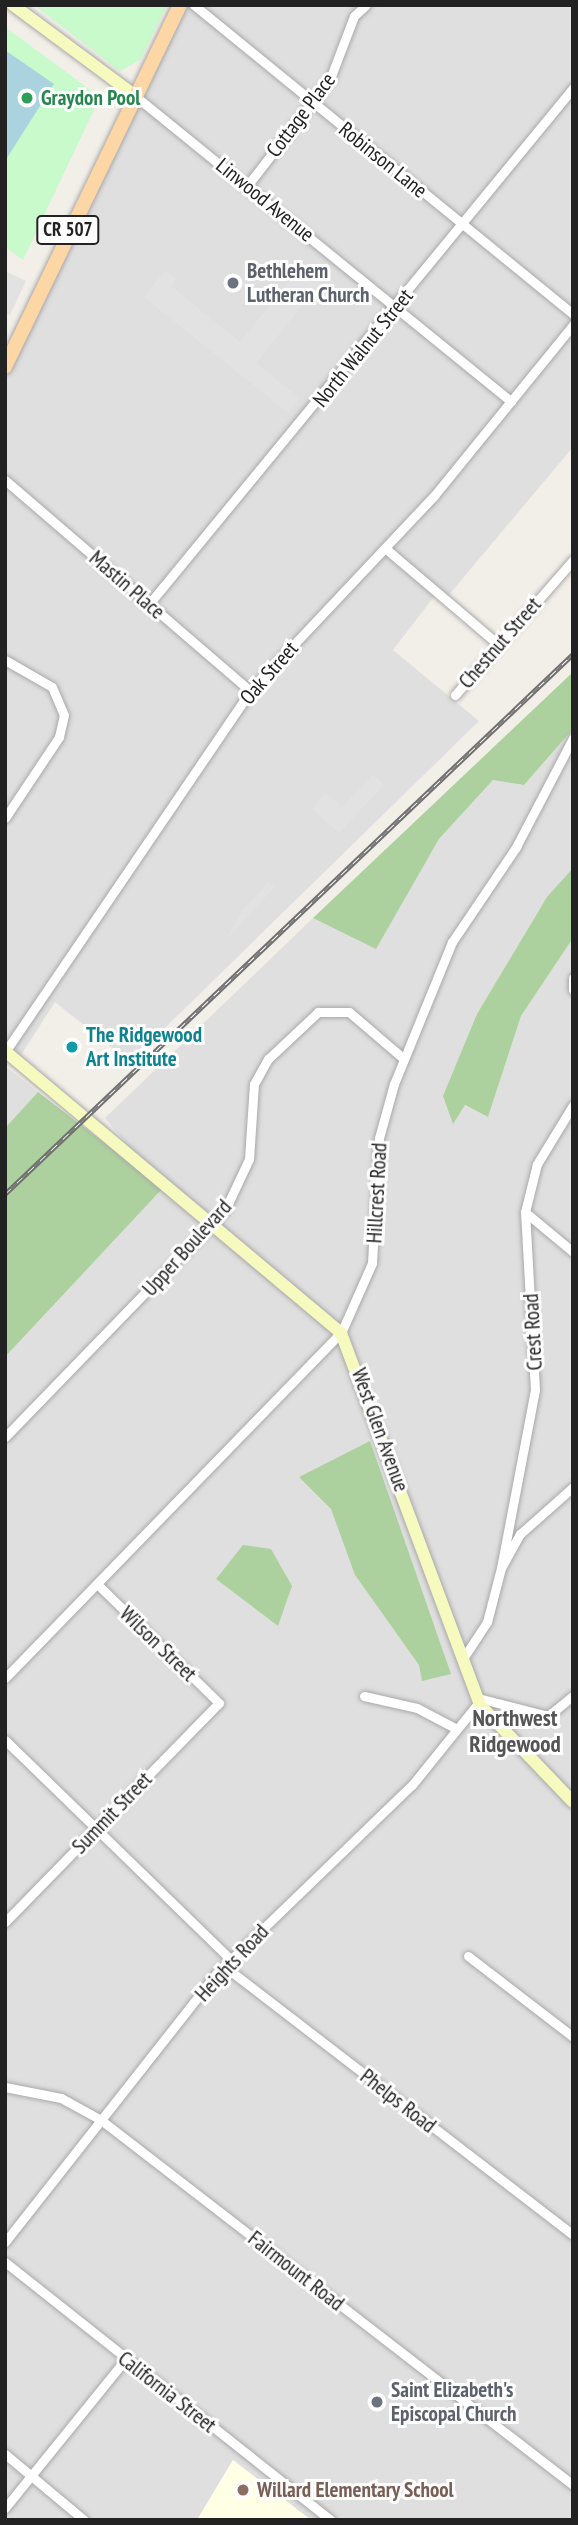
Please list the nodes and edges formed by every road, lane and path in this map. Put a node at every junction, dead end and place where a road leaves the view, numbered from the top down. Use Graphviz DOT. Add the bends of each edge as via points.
graph roads {
  1 [pos="13,5"];
  2 [pos="180,5"];
  3 [pos="194,5"];
  4 [pos="366,5"];
  5 [pos="573,88"];
  6 [pos="134,95"];
  7 [pos="312,102"];
  8 [pos="247,186"];
  9 [pos="463,225"];
  10 [pos="396,307"];
  11 [pos="573,314"];
  12 [pos="573,326"];
  13 [pos="5,367"];
  14 [pos="511,401"];
  15 [pos="5,480"];
  16 [pos="385,548"];
  17 [pos="573,559"];
  18 [pos="149,604"];
  19 [pos="499,645"];
  20 [pos="5,660"];
  21 [pos="250,691"];
  22 [pos="455,695"];
  23 [pos="573,738"];
  24 [pos="5,818"];
  25 [pos="573,978"];
  26 [pos="573,990"];
  27 [pos="5,1052"];
  28 [pos="404,1059"];
  29 [pos="573,1105"];
  30 [pos="524,1212"];
  31 [pos="212,1224"];
  32 [pos="573,1252"];
  33 [pos="341,1333"];
  34 [pos="5,1437"];
  35 [pos="573,1487"];
  36 [pos="501,1568"];
  37 [pos="97,1584"];
  38 [pos="464,1657"];
  39 [pos="5,1678"];
  40 [pos="364,1696"];
  41 [pos="573,1696"];
  42 [pos="479,1700"];
  43 [pos="219,1703"];
  44 [pos="457,1729"];
  45 [pos="5,1740"];
  46 [pos="573,1802"];
  47 [pos="96,1829"];
  48 [pos="5,1922"];
  49 [pos="468,1956"];
  50 [pos="228,1963"];
  51 [pos="573,2037"];
  52 [pos="5,2087"];
  53 [pos="101,2120"];
  54 [pos="573,2235"];
  55 [pos="5,2242"];
  56 [pos="5,2262"];
  57 [pos="125,2360"];
  58 [pos="5,2454"];
  59 [pos="31,2476"];
  60 [pos="573,2485"];
  61 [pos="5,2508"];
  62 [pos="84,2520"];
  63 [pos="331,2520"];
  1 -- 6 [label="street, Linwood Avenue"];
  2 -- 6 [label="main road, CR 507"];
  3 -- 7 [label="street, Robinson Lane"];
  4 -- 7 [label="street, Cottage Place" via="354,16 337,68"];
  5 -- 9 [label="street, North Walnut Street"];
  6 -- 8 [label="street, Linwood Avenue"];
  6 -- 13 [label="main road, CR 507"];
  7 -- 8 [label="street, Cottage Place"];
  7 -- 9 [label="street, Robinson Lane"];
  8 -- 10 [label="street, Linwood Avenue"];
  9 -- 10 [label="street, North Walnut Street"];
  9 -- 11 [label="street, Robinson Lane"];
  10 -- 14 [label="street, Linwood Avenue"];
  10 -- 18 [label="street, North Walnut Street"];
  12 -- 14 [label="street, Oak Street"];
  14 -- 16 [label="street, Oak Street"];
  15 -- 18 [label="street, Mastin Place"];
  16 -- 19 [label="street"];
  16 -- 21 [label="street, Oak Street"];
  17 -- 19 [label="street, Chestnut Street"];
  18 -- 21 [label="street, Mastin Place"];
  19 -- 22 [label="street, Chestnut Street"];
  20 -- 24 [label="street" via="52,687 64,715 59,737"];
  21 -- 27 [label="street, Oak Street"];
  23 -- 28 [label="street, Hillcrest Road" via="516,847 452,942"];
  25 -- 26 [label="street"];
  27 -- 31 [label="street, West Glen Avenue"];
  28 -- 31 [label="street, Upper Boulevard" via="349,1012 317,1012 261,1070 250,1097 245,1175"];
  28 -- 33 [label="street, Hillcrest Road" via="379,1138 372,1262"];
  29 -- 30 [label="street, Crest Road" via="537,1164"];
  30 -- 32 [label="street"];
  30 -- 36 [label="street, Crest Road" via="535,1390"];
  31 -- 33 [label="street, West Glen Avenue"];
  31 -- 34 [label="street, Upper Boulevard"];
  33 -- 37 [label="street, Hillcrest Road"];
  33 -- 38 [label="street, West Glen Avenue"];
  35 -- 36 [label="street" via="532,1519"];
  36 -- 38 [label="street" via="487,1622"];
  37 -- 39 [label="street, Hillcrest Road"];
  37 -- 43 [label="street, Wilson Street"];
  38 -- 42 [label="street, West Glen Avenue"];
  40 -- 44 [label="street" via="417,1708"];
  41 -- 42 [label="street" via="548,1716"];
  42 -- 44 [label="street, Heights Road"];
  42 -- 46 [label="street, West Glen Avenue"];
  43 -- 47 [label="street, Summit Street"];
  44 -- 50 [label="street, Heights Road" via="412,1785"];
  45 -- 47 [label="street, Phelps Road"];
  47 -- 48 [label="street, Summit Street"];
  47 -- 50 [label="street, Phelps Road"];
  49 -- 51 [label="street"];
  50 -- 53 [label="street, Heights Road"];
  50 -- 54 [label="street, Phelps Road"];
  52 -- 53 [label="street, Fairmount Road" via="61,2098"];
  53 -- 55 [label="street, Heights Road"];
  53 -- 60 [label="street, Fairmount Road"];
  56 -- 57 [label="street, California Street"];
  57 -- 59 [label="street"];
  57 -- 63 [label="street, California Street"];
  58 -- 59 [label="street"];
  59 -- 61 [label="street"];
  59 -- 62 [label="street"];
}
